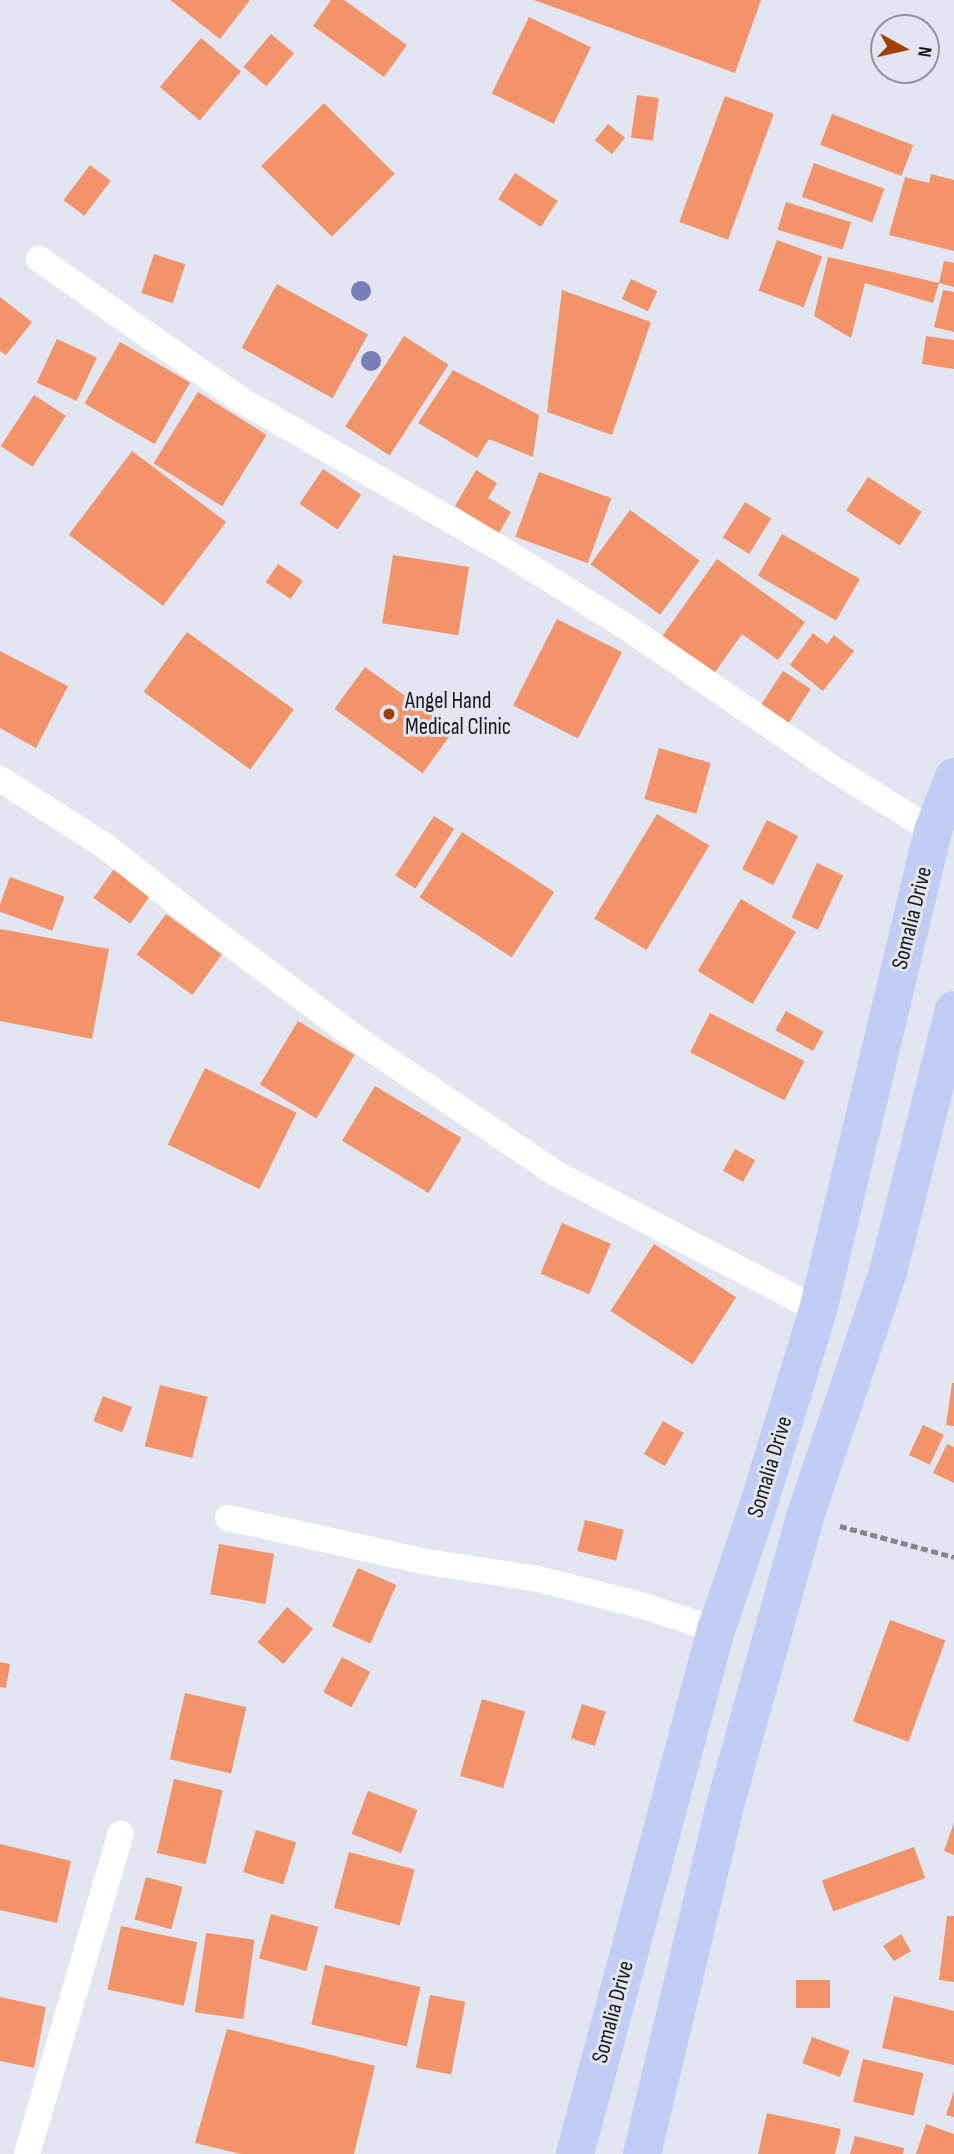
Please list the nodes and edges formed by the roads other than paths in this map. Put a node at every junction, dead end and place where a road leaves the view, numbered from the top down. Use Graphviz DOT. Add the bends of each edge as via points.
graph roads {
  1 [pos="39,259"];
  2 [pos="954,777"];
  3 [pos="0,779"];
  4 [pos="933,831"];
  5 [pos="954,1010"];
  6 [pos="818,1310"];
  7 [pos="229,1518"];
  8 [pos="716,1630"];
  9 [pos="121,1833"];
  10 [pos="27,2154"];
  11 [pos="575,2154"];
  12 [pos="642,2154"];
  1 -- 4 [label="street" via="241,400 604,613 831,768"];
  2 -- 4 [label="main road, Somalia Drive"];
  3 -- 6 [label="street" via="105,846 367,1046 555,1173"];
  4 -- 6 [label="main road, Somalia Drive"];
  5 -- 12 [label="main road" via="888,1272 805,1517 726,1802"];
  6 -- 8 [label="main road, Somalia Drive"];
  7 -- 8 [label="street" via="415,1560 538,1579"];
  8 -- 11 [label="main road, Somalia Drive"];
  9 -- 10 [label="street"];
}
